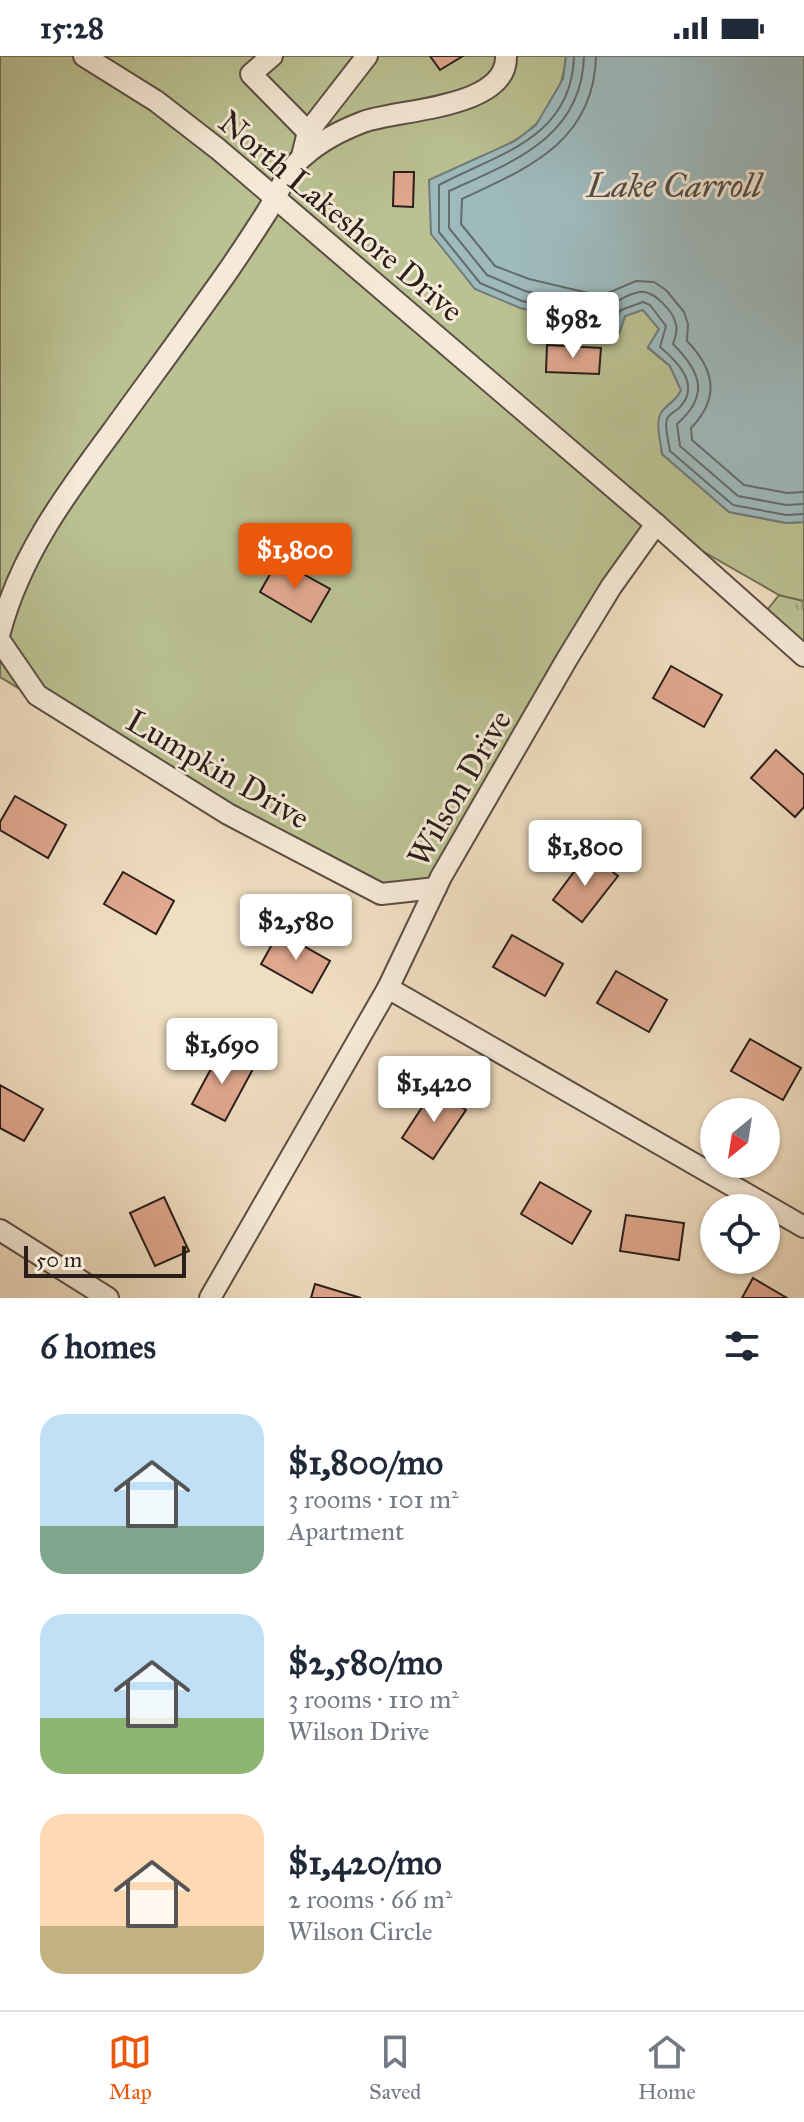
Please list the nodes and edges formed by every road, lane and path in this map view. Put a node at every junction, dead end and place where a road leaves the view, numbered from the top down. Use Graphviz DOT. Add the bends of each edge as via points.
graph roads {
  1 [pos="84,56"];
  2 [pos="272,56"];
  3 [pos="367,56"];
  4 [pos="506,56"];
  5 [pos="308,132"];
  6 [pos="302,156"];
  7 [pos="275,198"];
  8 [pos="656,524"];
  9 [pos="0,632"];
  10 [pos="3,653"];
  11 [pos="804,656"];
  12 [pos="436,888"];
  13 [pos="388,988"];
  14 [pos="804,1227"];
  15 [pos="0,1230"];
  16 [pos="108,1298"];
  17 [pos="210,1298"];
  1 -- 7 [label="street, North Lakeshore Drive" via="156,101"];
  2 -- 5 [label="street" via="251,74"];
  3 -- 5 [label="street"];
  4 -- 6 [label="street" via="495,83 483,91 462,101 364,122"];
  5 -- 6 [label="street"];
  6 -- 7 [label="street"];
  7 -- 8 [label="street, North Lakeshore Drive"];
  7 -- 9 [label="street" via="48,519 7,603"];
  8 -- 11 [label="street, North Lakeshore Drive"];
  8 -- 12 [label="street, Wilson Drive" via="583,631"];
  10 -- 12 [label="street, Lumpkin Drive" via="37,695 228,814 381,894"];
  12 -- 13 [label="street, Wilson Drive"];
  13 -- 14 [label="street"];
  13 -- 17 [label="street, Wilson Drive"];
  15 -- 16 [label="street"];
}
